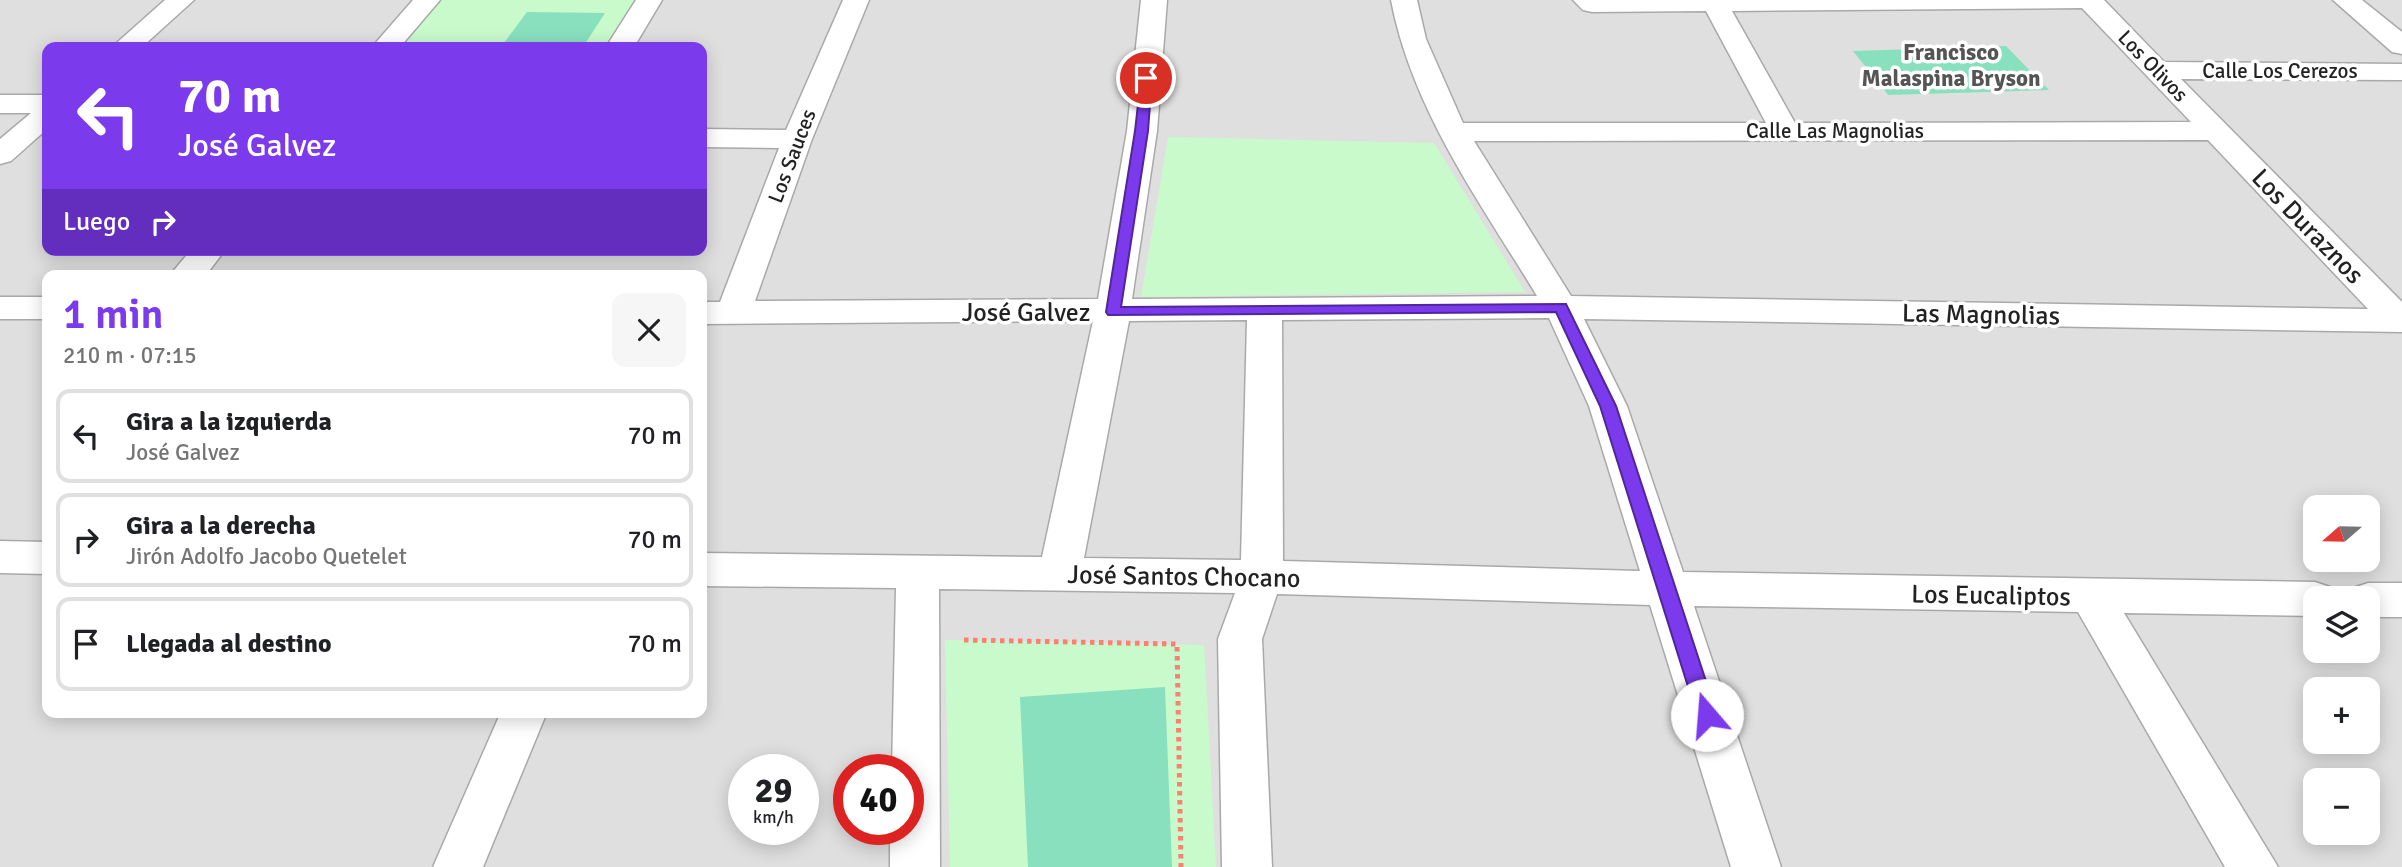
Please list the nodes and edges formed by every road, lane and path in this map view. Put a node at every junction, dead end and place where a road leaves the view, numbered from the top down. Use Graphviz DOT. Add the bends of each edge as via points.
graph roads {
  1 [pos="181,0"];
  2 [pos="427,0"];
  3 [pos="649,0"];
  4 [pos="856,0"];
  5 [pos="1154,0"];
  6 [pos="1404,0"];
  7 [pos="2090,0"];
  8 [pos="2347,0"];
  9 [pos="1587,1"];
  10 [pos="1714,2"];
  11 [pos="132,42"];
  12 [pos="390,42"];
  13 [pos="623,42"];
  14 [pos="2400,42"];
  15 [pos="2158,71"];
  16 [pos="2402,72"];
  17 [pos="0,104"];
  18 [pos="42,104"];
  19 [pos="42,118"];
  20 [pos="1785,131"];
  21 [pos="2216,131"];
  22 [pos="1453,132"];
  23 [pos="707,138"];
  24 [pos="797,139"];
  25 [pos="0,155"];
  26 [pos="204,256"];
  27 [pos="191,270"];
  28 [pos="1561,307"];
  29 [pos="0,308"];
  30 [pos="42,308"];
  31 [pos="1265,309"];
  32 [pos="1113,312"];
  33 [pos="717,314"];
  34 [pos="2401,321"];
  35 [pos="0,557"];
  36 [pos="42,558"];
  37 [pos="707,569"];
  38 [pos="918,572"];
  39 [pos="1060,574"];
  40 [pos="1262,577"];
  41 [pos="1666,589"];
  42 [pos="2091,597"];
  43 [pos="2303,599"];
  44 [pos="2380,600"];
  45 [pos="2402,600"];
  46 [pos="956,640"];
  47 [pos="521,718"];
  48 [pos="458,867"];
  49 [pos="915,867"];
  50 [pos="1181,867"];
  51 [pos="1247,867"];
  52 [pos="1756,867"];
  53 [pos="2253,867"];
  1 -- 11 [label="street"];
  2 -- 12 [label="street"];
  3 -- 13 [label="street"];
  4 -- 24 [label="street, Los Sauces"];
  5 -- 32 [label="street" via="1142,131"];
  6 -- 22 [label="street" via="1420,62"];
  7 -- 10 [label="street"];
  7 -- 15 [label="street, Los Olivos"];
  8 -- 14 [label="street"];
  9 -- 10 [label="street"];
  10 -- 20 [label="street"];
  15 -- 16 [label="street, Calle Los Cerezos"];
  15 -- 21 [label="street, Los Olivos"];
  17 -- 18 [label="street"];
  19 -- 25 [label="street"];
  20 -- 21 [label="street, Calle Las Magnolias"];
  20 -- 22 [label="street, Calle Las Magnolias"];
  21 -- 34 [label="street, Los Duraznos"];
  22 -- 28 [label="street"];
  23 -- 24 [label="street"];
  24 -- 33 [label="street, Los Sauces"];
  26 -- 27 [label="street"];
  28 -- 31 [label="street, José Galvez"];
  28 -- 34 [label="street, Las Magnolias"];
  28 -- 41 [label="street" via="1608,406"];
  29 -- 30 [label="street"];
  31 -- 32 [label="street, José Galvez"];
  31 -- 40 [label="street"];
  32 -- 33 [label="street, José Galvez"];
  32 -- 39 [label="street"];
  35 -- 36 [label="street"];
  37 -- 38 [label="street, José Santos Chocano"];
  38 -- 39 [label="street, José Santos Chocano"];
  38 -- 49 [label="street"];
  39 -- 40 [label="street, José Santos Chocano"];
  40 -- 41 [label="street, José Santos Chocano"];
  40 -- 51 [label="street" via="1240,639"];
  41 -- 42 [label="street, Los Eucaliptos"];
  41 -- 52 [label="street"];
  42 -- 43 [label="street, Los Eucaliptos"];
  42 -- 53 [label="street"];
  44 -- 45 [label="street"];
  46 -- 50 [label="path" via="1177,644"];
  47 -- 48 [label="street"];
}
